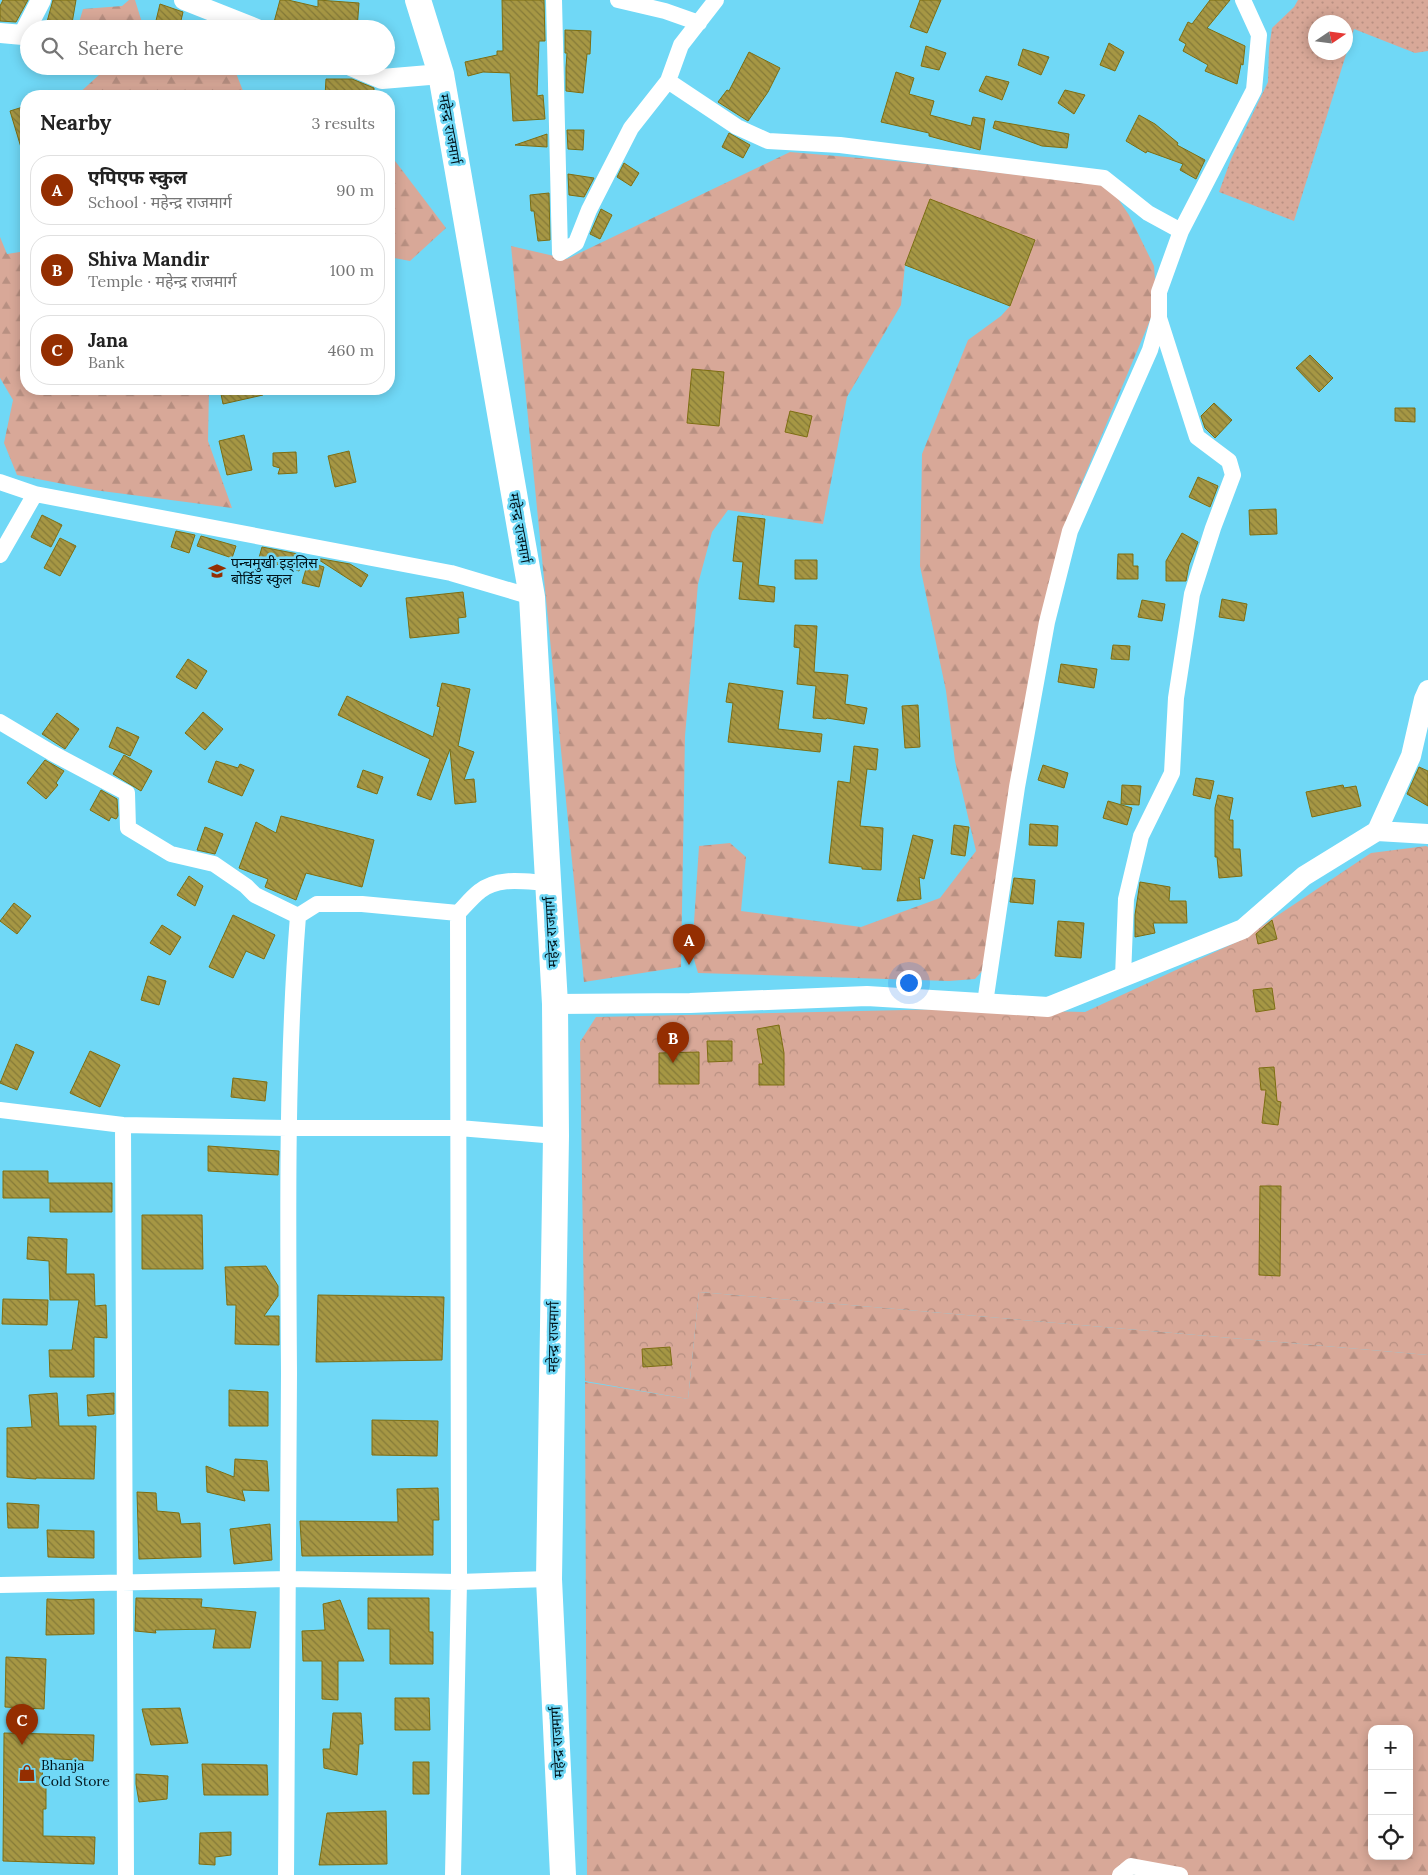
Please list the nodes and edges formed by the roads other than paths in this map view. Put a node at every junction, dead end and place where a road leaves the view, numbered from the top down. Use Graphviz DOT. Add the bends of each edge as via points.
graph roads {
  1 [pos="41,0"];
  2 [pos="184,0"];
  3 [pos="418,0"];
  4 [pos="554,0"];
  5 [pos="618,0"];
  6 [pos="716,0"];
  7 [pos="1243,0"];
  8 [pos="31,20"];
  9 [pos="234,20"];
  10 [pos="698,23"];
  11 [pos="0,33"];
  12 [pos="20,35"];
  13 [pos="441,74"];
  14 [pos="372,75"];
  15 [pos="668,81"];
  16 [pos="1182,231"];
  17 [pos="1158,318"];
  18 [pos="0,482"];
  19 [pos="35,494"];
  20 [pos="0,555"];
  21 [pos="532,597"];
  22 [pos="1428,690"];
  23 [pos="0,722"];
  24 [pos="1377,831"];
  25 [pos="1428,834"];
  26 [pos="548,883"];
  27 [pos="458,913"];
  28 [pos="298,916"];
  29 [pos="1123,977"];
  30 [pos="985,1003"];
  31 [pos="555,1004"];
  32 [pos="0,1110"];
  33 [pos="123,1125"];
  34 [pos="288,1128"];
  35 [pos="459,1128"];
  36 [pos="556,1136"];
  37 [pos="289,1579"];
  38 [pos="549,1579"];
  39 [pos="459,1582"];
  40 [pos="124,1584"];
  41 [pos="0,1585"];
  42 [pos="126,1875"];
  43 [pos="286,1875"];
  44 [pos="453,1875"];
  45 [pos="563,1875"];
  46 [pos="1120,1875"];
  47 [pos="1180,1875"];
  1 -- 8 [label="street"];
  2 -- 9 [label="street"];
  3 -- 13 [label="highway, महेन्द्र राजमार्ग"];
  4 -- 15 [label="street" via="560,253 576,244 589,210 631,128"];
  5 -- 10 [label="street"];
  6 -- 10 [label="street"];
  7 -- 16 [label="street" via="1259,35 1254,90"];
  10 -- 15 [label="street" via="681,45"];
  11 -- 12 [label="street"];
  13 -- 14 [label="street" via="382,79"];
  13 -- 21 [label="highway, महेन्द्र राजमार्ग"];
  15 -- 16 [label="street" via="737,127 768,141 840,144 1104,178 1148,213"];
  16 -- 17 [label="street" via="1159,292"];
  17 -- 29 [label="street" via="1197,436 1229,461 1233,475 1192,594 1176,698 1172,773 1141,836 1126,899"];
  17 -- 30 [label="street" via="1150,350 1070,531 1052,604 1017,787"];
  18 -- 19 [label="street"];
  19 -- 20 [label="street"];
  19 -- 21 [label="street" via="451,573"];
  21 -- 26 [label="highway, महेन्द्र राजमार्ग"];
  22 -- 24 [label="street" via="1411,756"];
  23 -- 28 [label="street" via="127,793 128,828 171,854 214,864 256,895"];
  24 -- 25 [label="street"];
  24 -- 29 [label="street" via="1304,876 1243,929"];
  26 -- 27 [label="street" via="501,882 481,890"];
  26 -- 31 [label="highway, महेन्द्र राजमार्ग"];
  27 -- 28 [label="street" via="362,904 317,904"];
  27 -- 35 [label="street"];
  28 -- 34 [label="street"];
  29 -- 30 [label="street" via="1048,1007"];
  30 -- 31 [label="street" via="866,996"];
  31 -- 36 [label="highway, महेन्द्र राजमार्ग"];
  32 -- 33 [label="street"];
  33 -- 34 [label="street"];
  33 -- 40 [label="street"];
  34 -- 35 [label="street"];
  34 -- 37 [label="street"];
  35 -- 36 [label="street"];
  35 -- 39 [label="street"];
  36 -- 38 [label="highway, महेन्द्र राजमार्ग"];
  37 -- 39 [label="street"];
  37 -- 40 [label="street"];
  37 -- 43 [label="street"];
  38 -- 39 [label="street"];
  38 -- 45 [label="highway, महेन्द्र राजमार्ग"];
  39 -- 44 [label="street"];
  40 -- 41 [label="street"];
  40 -- 42 [label="street"];
  46 -- 47 [label="street" via="1131,1866"];
}
